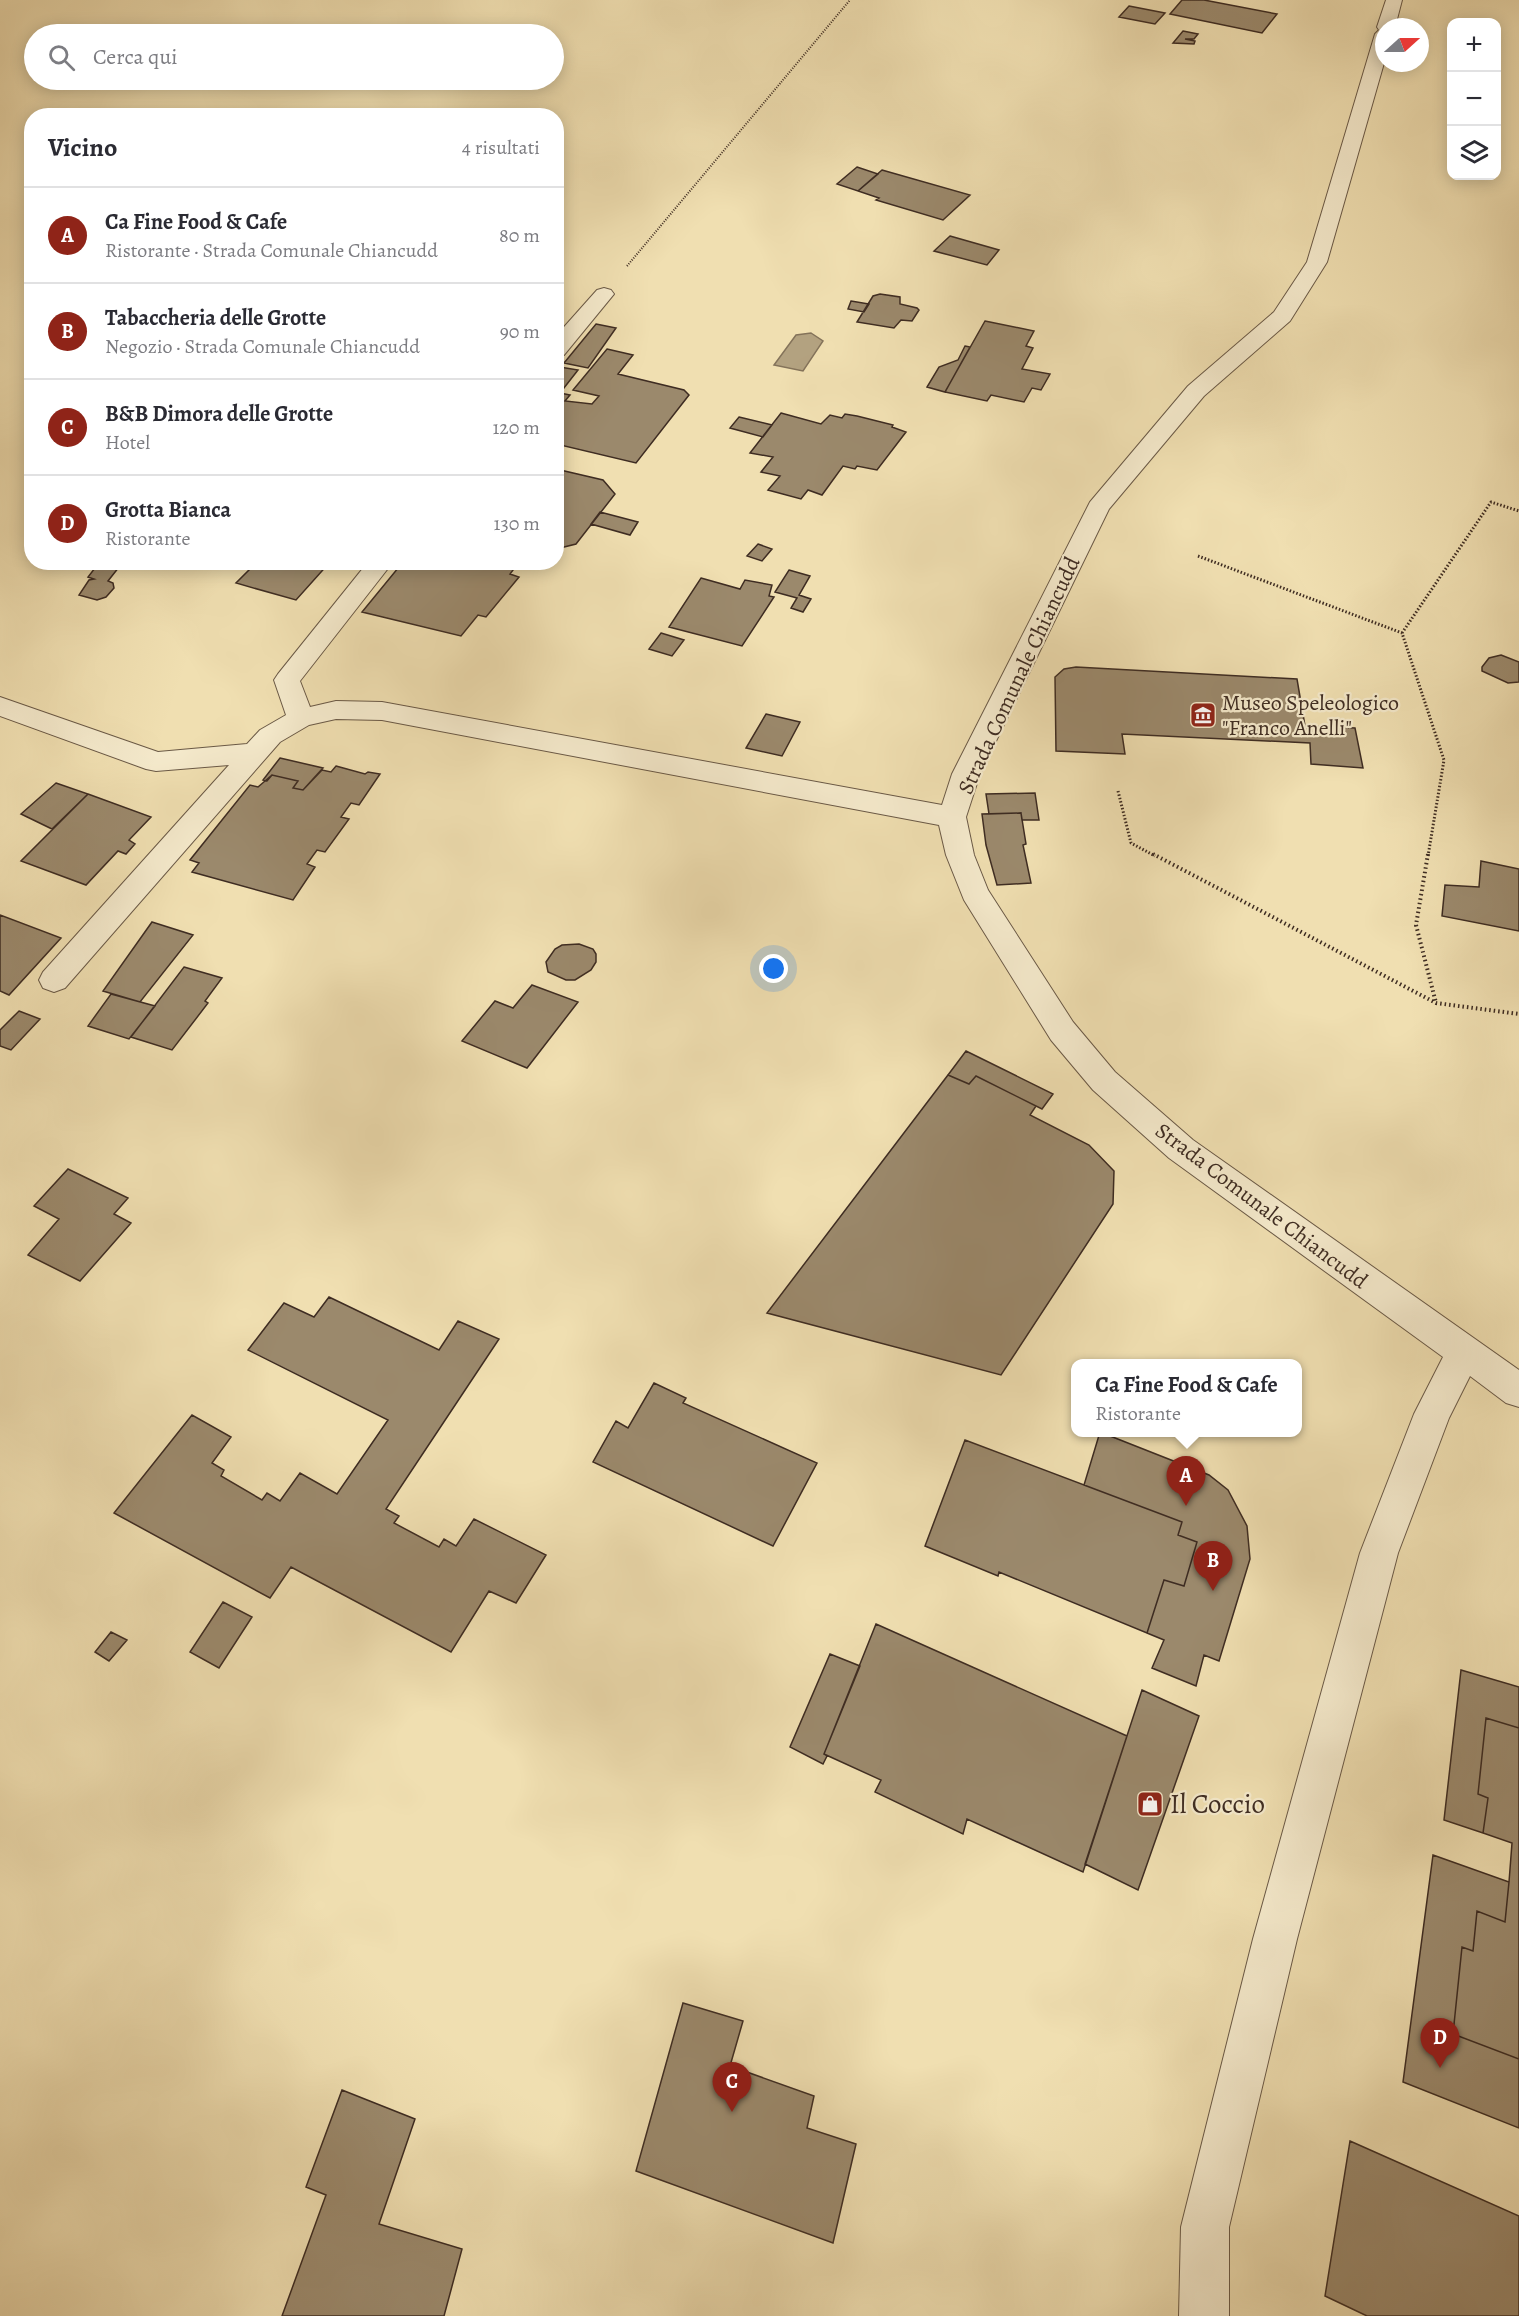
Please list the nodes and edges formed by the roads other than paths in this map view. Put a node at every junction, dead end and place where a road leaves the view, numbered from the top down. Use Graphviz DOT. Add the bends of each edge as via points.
graph roads {
  1 [pos="1394,0"];
  2 [pos="1389,18"];
  3 [pos="1375,65"];
  4 [pos="604,294"];
  5 [pos="564,341"];
  6 [pos="375,570"];
  7 [pos="0,706"];
  8 [pos="301,718"];
  9 [pos="255,753"];
  10 [pos="952,817"];
  11 [pos="54,980"];
  12 [pos="1463,1353"];
  13 [pos="1513,1388"];
  14 [pos="1204,2316"];
  1 -- 2 [label="street"];
  3 -- 10 [label="street, Strada Comunale Chiancudd" via="1317,262 1282,316 1196,392 1098,507 966,774"];
  4 -- 5 [label="street"];
  6 -- 8 [label="street" via="287,680"];
  7 -- 9 [label="street" via="156,762"];
  8 -- 9 [label="street" via="270,736"];
  8 -- 10 [label="street" via="336,710 382,711"];
  9 -- 11 [label="street"];
  10 -- 12 [label="street, Strada Comunale Chiancudd" via="960,855 974,892 1062,1030 1104,1081 1180,1149"];
  12 -- 13 [label="street, Strada Comunale Chiancudd"];
  12 -- 14 [label="street" via="1424,1435 1379,1553 1360,1621 1275,1939 1205,2228"];
}
